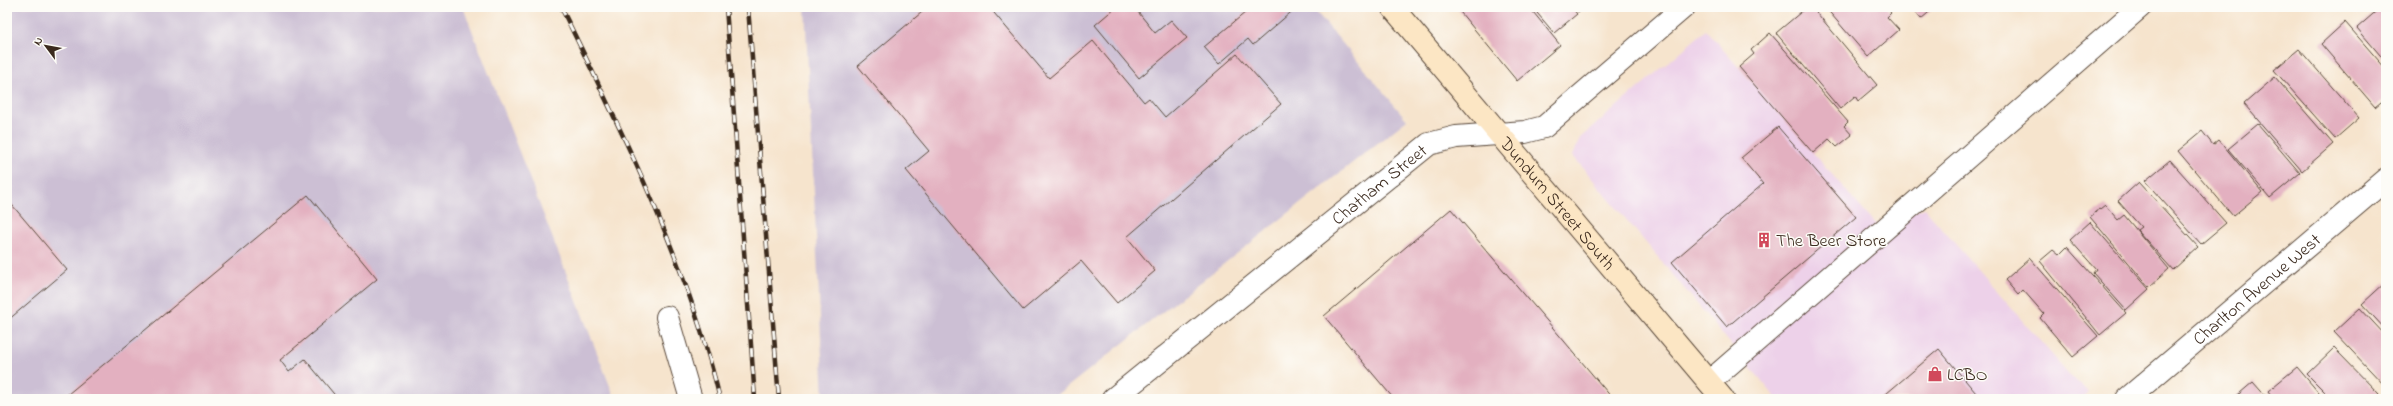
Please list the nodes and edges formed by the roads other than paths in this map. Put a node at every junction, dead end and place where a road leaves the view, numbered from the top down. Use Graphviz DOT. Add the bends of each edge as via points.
graph roads {
  1 [pos="1392,7"];
  2 [pos="1684,7"];
  3 [pos="2140,7"];
  4 [pos="1498,133"];
  5 [pos="2386,179"];
  6 [pos="667,317"];
  7 [pos="1709,382"];
  8 [pos="691,399"];
  9 [pos="1113,399"];
  10 [pos="1723,399"];
  11 [pos="2127,399"];
  1 -- 4 [label="main road, Dundurn Street South"];
  2 -- 4 [label="street, Chatham Street" via="1544,127 1525,132"];
  3 -- 7 [label="street"];
  4 -- 7 [label="main road, Dundurn Street South"];
  4 -- 9 [label="street, Chatham Street" via="1456,137 1429,144"];
  5 -- 11 [label="street, Charlton Avenue West"];
  6 -- 8 [label="street"];
  7 -- 10 [label="main road, Dundurn Street South"];
}
